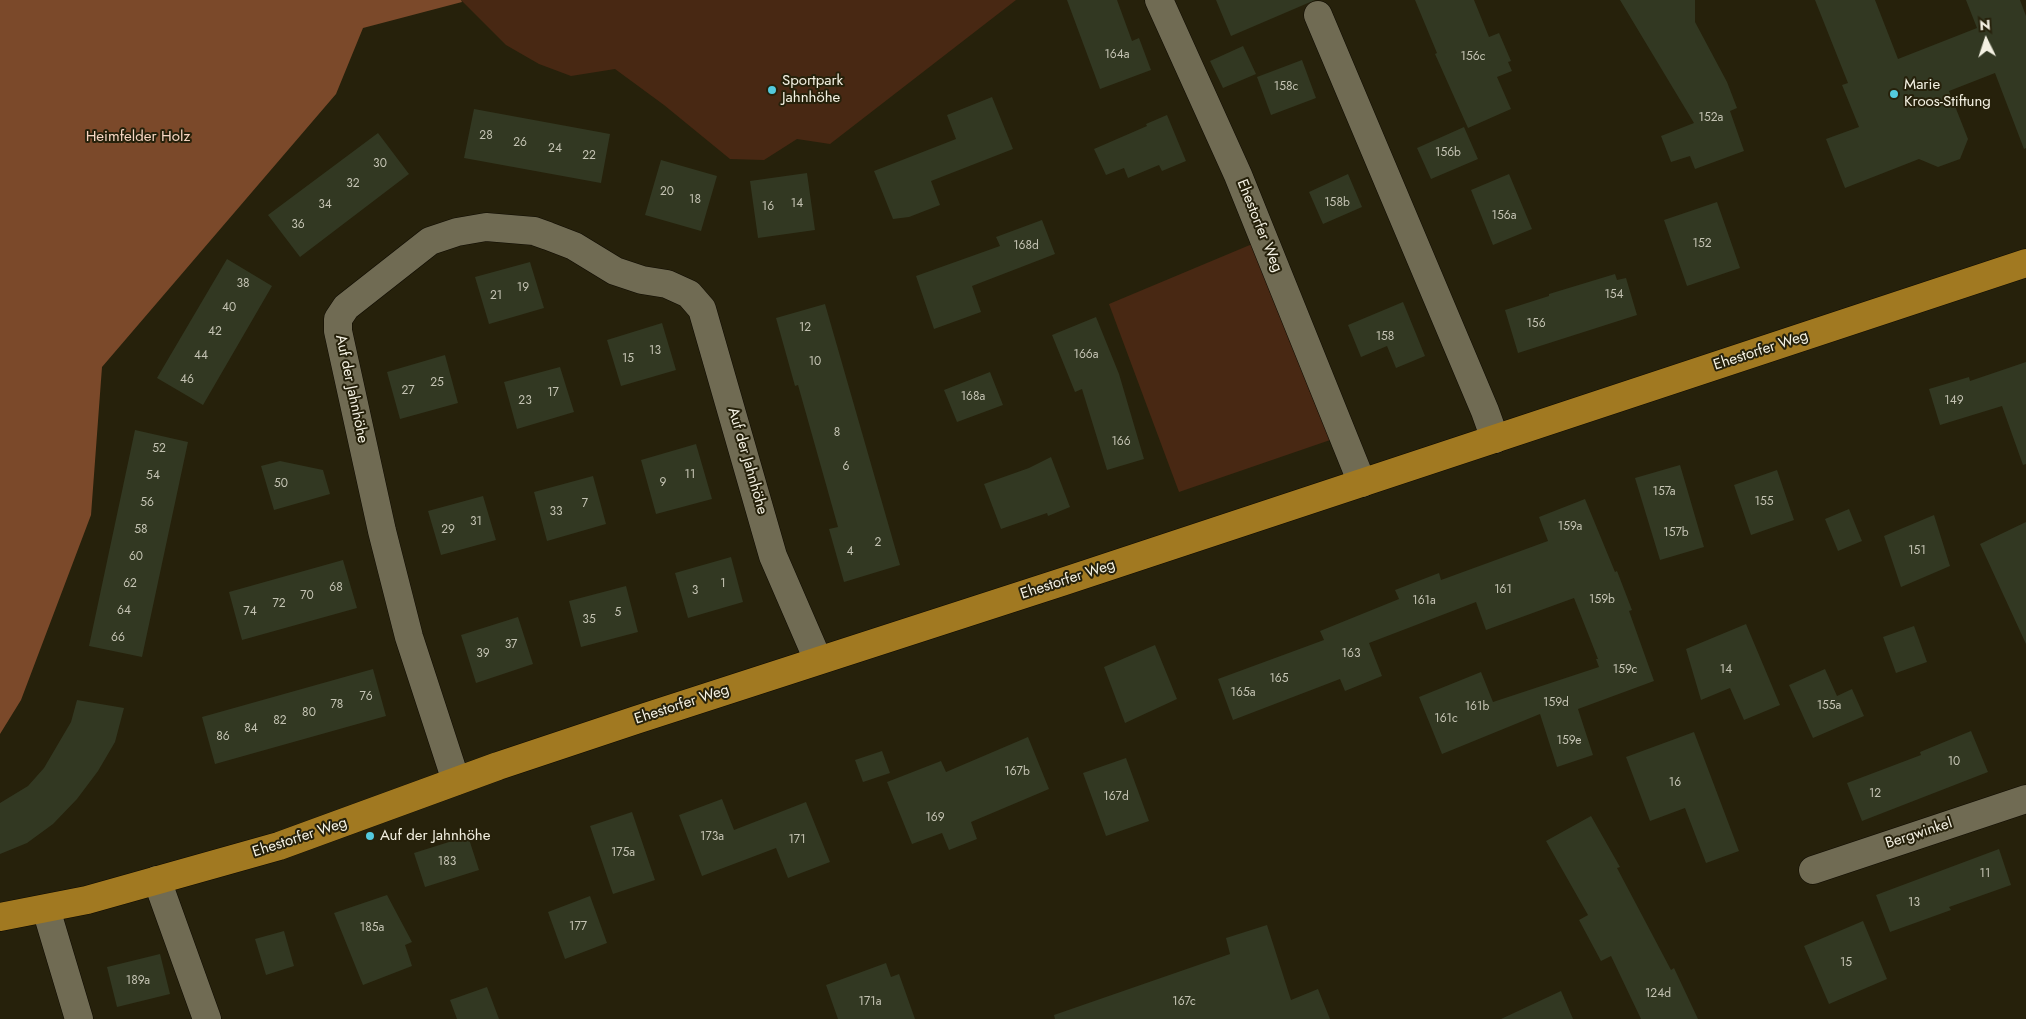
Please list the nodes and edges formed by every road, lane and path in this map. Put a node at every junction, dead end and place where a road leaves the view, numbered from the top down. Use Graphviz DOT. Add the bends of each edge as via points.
graph roads {
  1 [pos="1159,0"];
  2 [pos="1318,15"];
  3 [pos="2026,263"];
  4 [pos="1496,439"];
  5 [pos="1362,483"];
  6 [pos="818,660"];
  7 [pos="456,781"];
  8 [pos="2026,799"];
  9 [pos="1812,870"];
  10 [pos="156,880"];
  11 [pos="46,909"];
  12 [pos="0,917"];
  13 [pos="79,1019"];
  14 [pos="207,1019"];
  1 -- 5 [label="street, Ehestorfer Weg" via="1238,175"];
  2 -- 4 [label="street"];
  3 -- 4 [label="main road, Ehestorfer Weg"];
  4 -- 5 [label="main road, Ehestorfer Weg"];
  5 -- 6 [label="main road, Ehestorfer Weg"];
  6 -- 7 [label="main road, Ehestorfer Weg"];
  6 -- 7 [label="street, Auf der Jahnhöhe" via="773,556 698,304 688,294 667,284 642,280 616,270 574,246 534,231 486,227 444,236 414,252 346,307 338,319 338,331 409,636"];
  7 -- 10 [label="main road, Ehestorfer Weg" via="279,846"];
  8 -- 9 [label="street, Bergwinkel"];
  10 -- 11 [label="main road, Ehestorfer Weg"];
  10 -- 14 [label="street"];
  11 -- 12 [label="main road, Ehestorfer Weg"];
  11 -- 13 [label="street"];
}
